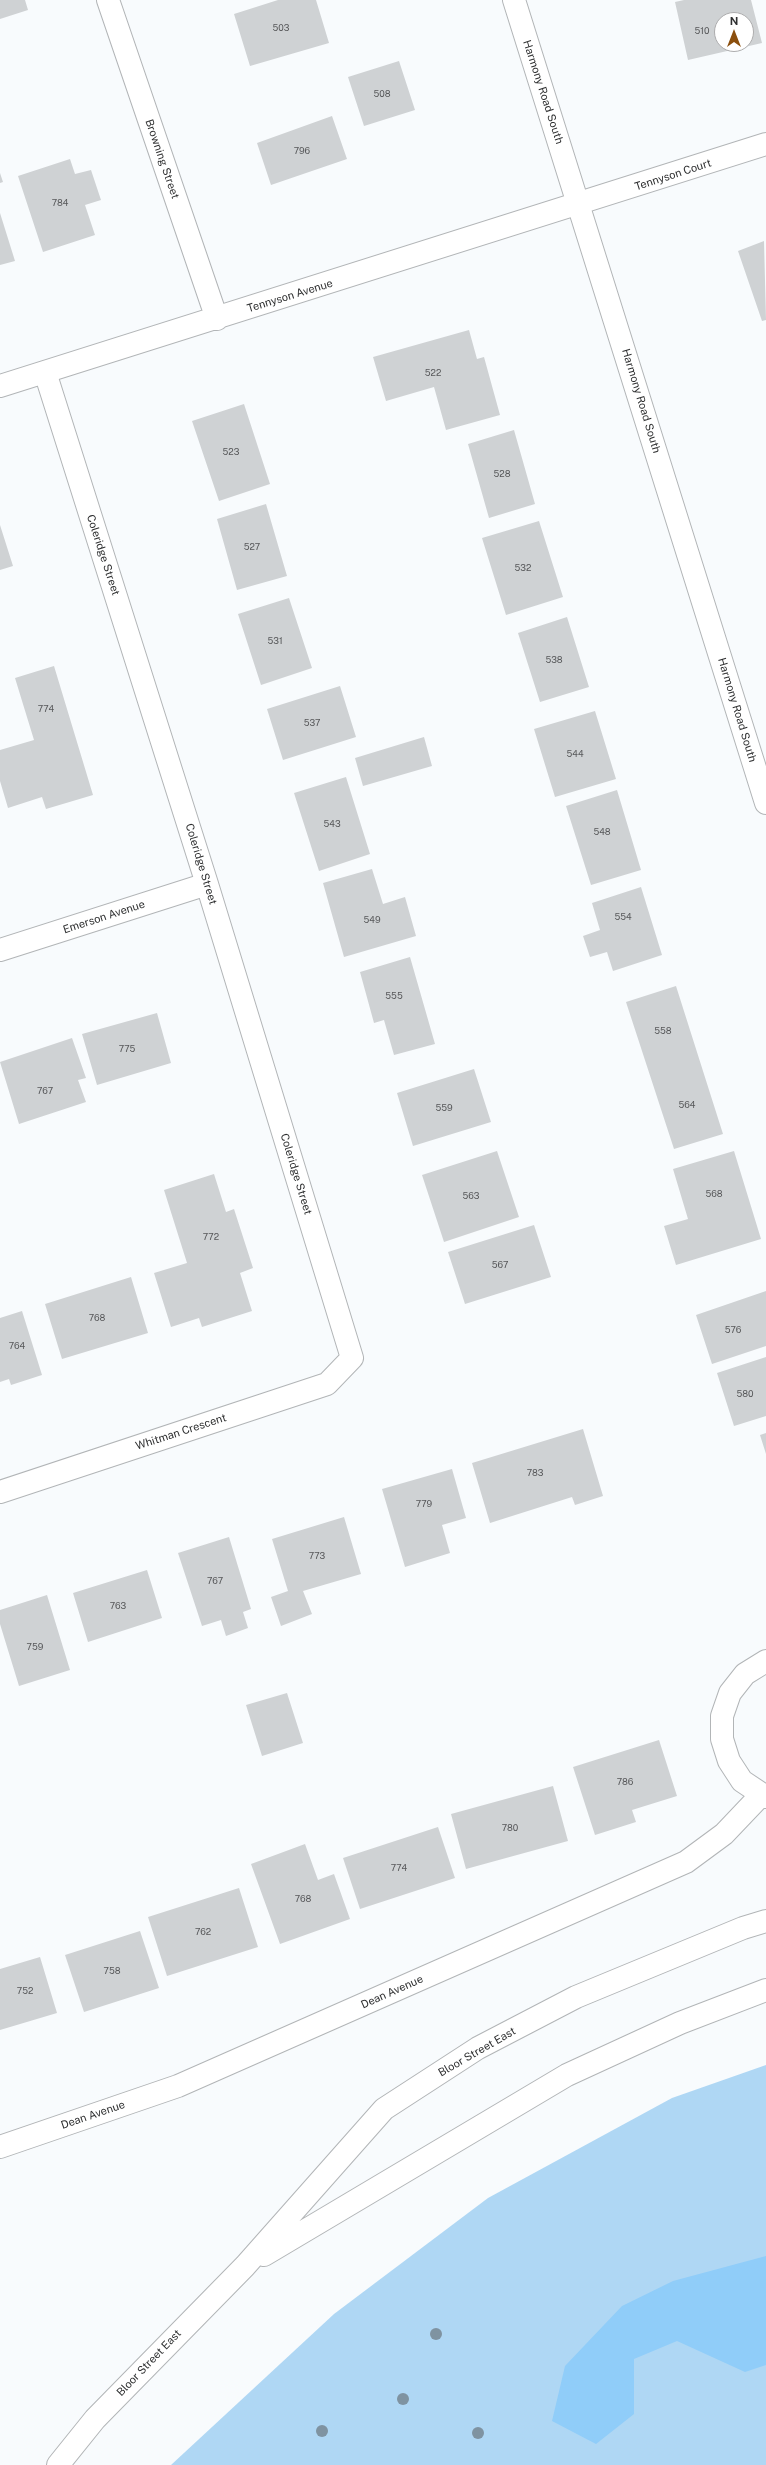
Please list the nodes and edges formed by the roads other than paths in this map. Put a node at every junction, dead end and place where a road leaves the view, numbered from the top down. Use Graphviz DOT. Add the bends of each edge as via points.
graph roads {
  1 [pos="108,0"];
  2 [pos="514,0"];
  3 [pos="766,144"];
  4 [pos="579,205"];
  5 [pos="217,319"];
  6 [pos="45,372"];
  7 [pos="0,386"];
  8 [pos="766,802"];
  9 [pos="207,884"];
  10 [pos="0,950"];
  11 [pos="352,1358"];
  12 [pos="0,1492"];
  13 [pos="766,1661"];
  14 [pos="764,1796"];
  15 [pos="766,1921"];
  16 [pos="766,1990"];
  17 [pos="0,2147"];
  18 [pos="246,2266"];
  19 [pos="58,2465"];
  1 -- 5 [label="street, Browning Street"];
  2 -- 4 [label="street, Harmony Road South"];
  3 -- 4 [label="street, Tennyson Court"];
  4 -- 5 [label="street, Tennyson Avenue"];
  4 -- 8 [label="street, Harmony Road South"];
  5 -- 6 [label="street, Tennyson Avenue"];
  6 -- 7 [label="street, Tennyson Avenue"];
  6 -- 9 [label="street, Coleridge Street"];
  9 -- 10 [label="street, Emerson Avenue"];
  9 -- 11 [label="street, Coleridge Street"];
  11 -- 12 [label="street, Whitman Crescent" via="326,1384"];
  13 -- 14 [label="street, Dean Avenue" via="745,1674 730,1693 722,1716 722,1739 729,1761 742,1781"];
  14 -- 17 [label="street, Dean Avenue" via="724,1834 686,1862 178,2086"];
  15 -- 18 [label="street, Bloor Street East" via="743,1928 576,1997 478,2048 384,2109"];
  16 -- 18 [label="street, Bloor Street East" via="680,2023 567,2075"];
  18 -- 19 [label="street, Bloor Street East" via="95,2419"];
}
